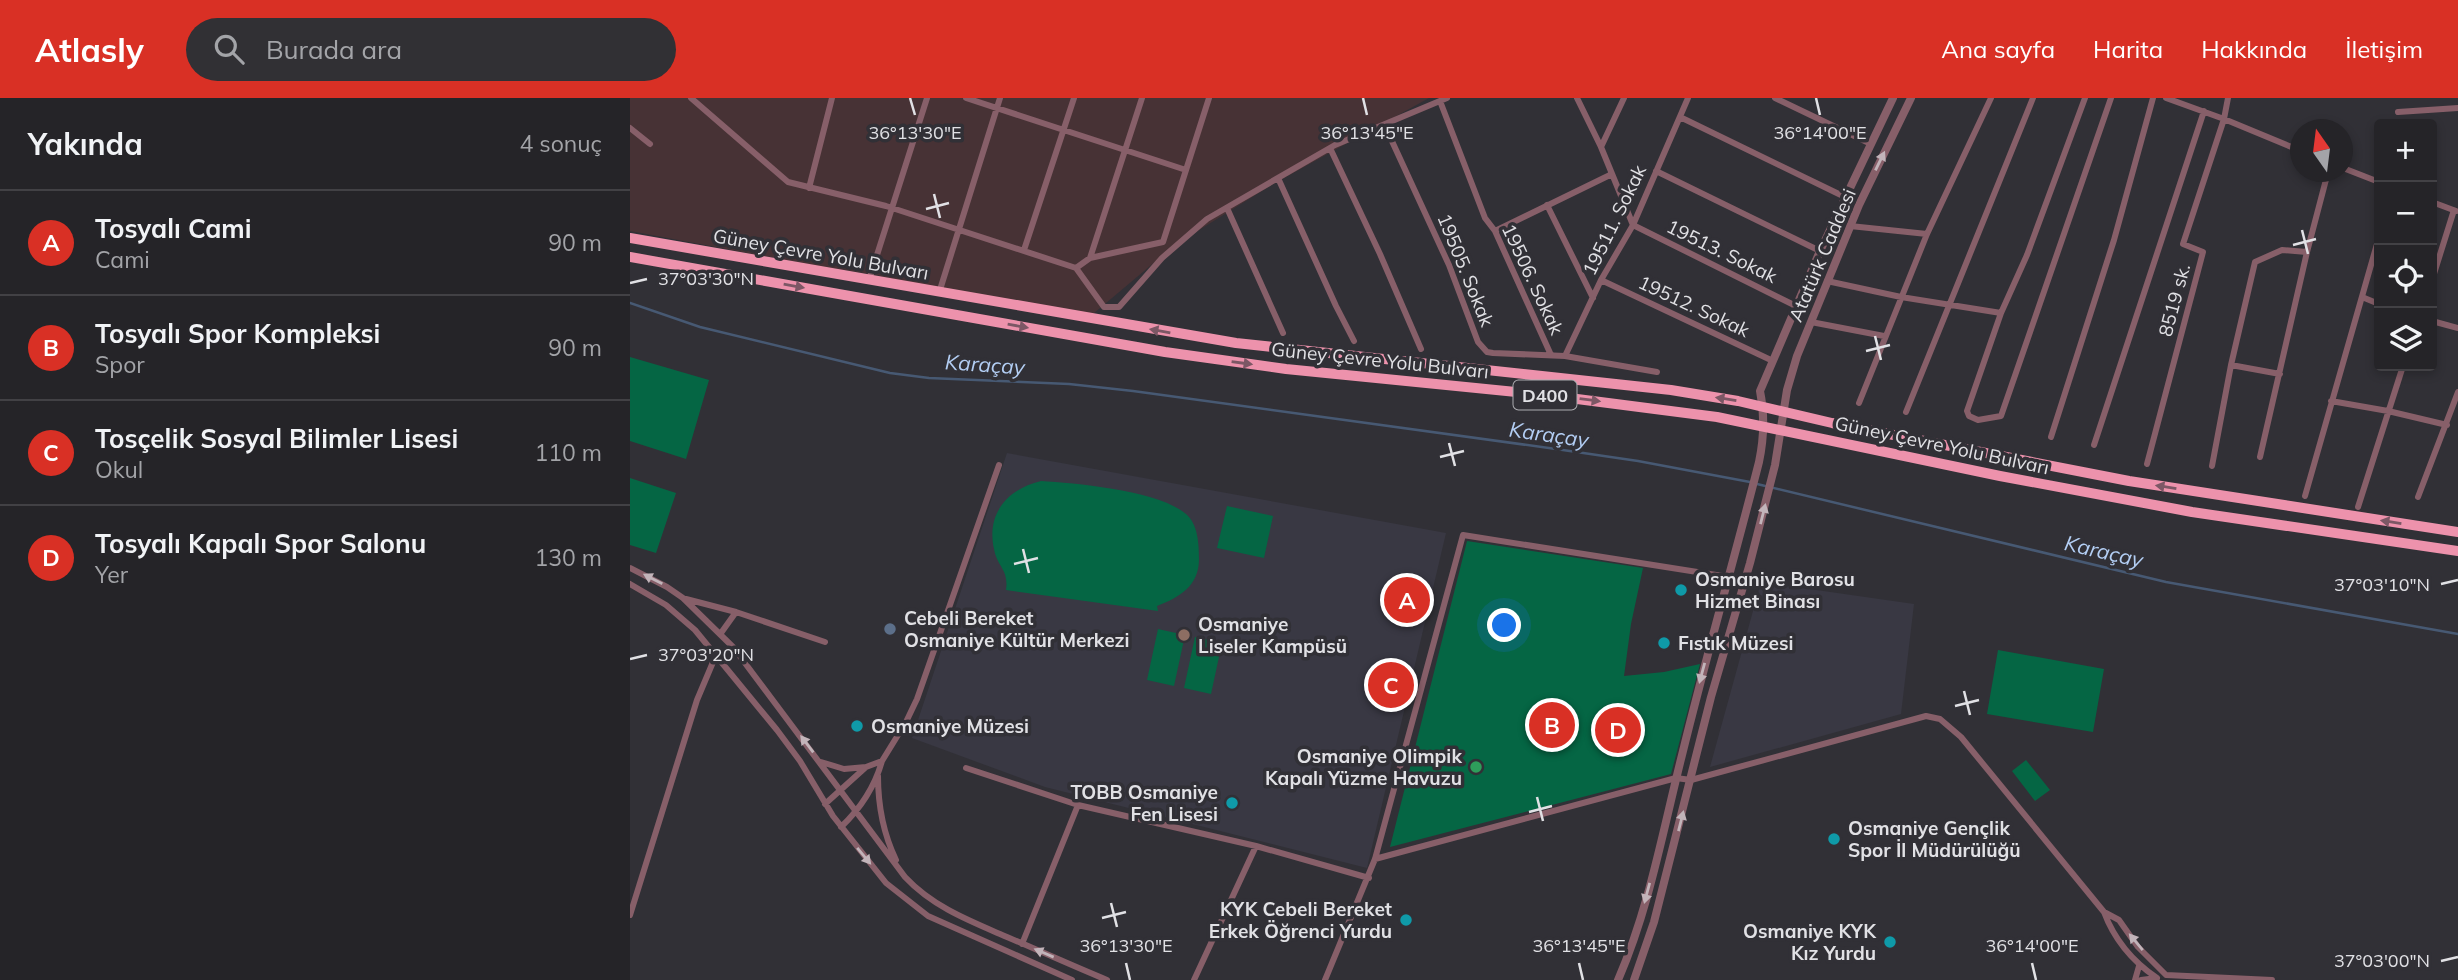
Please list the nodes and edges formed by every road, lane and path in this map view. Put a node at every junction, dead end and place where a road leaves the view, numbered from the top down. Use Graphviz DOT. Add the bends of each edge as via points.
graph roads {
  1 [pos="691,98"];
  2 [pos="832,98"];
  3 [pos="927,98"];
  4 [pos="966,98"];
  5 [pos="1000,98"];
  6 [pos="1074,98"];
  7 [pos="1142,98"];
  8 [pos="1209,98"];
  9 [pos="1447,98"];
  10 [pos="1577,98"];
  11 [pos="1624,98"];
  12 [pos="1688,98"];
  13 [pos="1775,98"];
  14 [pos="1894,98"];
  15 [pos="1911,98"];
  16 [pos="1991,98"];
  17 [pos="2033,98"];
  18 [pos="2085,98"];
  19 [pos="2111,98"];
  20 [pos="2153,98"];
  21 [pos="2166,98"];
  22 [pos="2228,98"];
  23 [pos="1440,101"];
  24 [pos="997,108"];
  25 [pos="2458,108"];
  26 [pos="2204,111"];
  27 [pos="2398,112"];
  28 [pos="1680,117"];
  29 [pos="2224,119"];
  30 [pos="1385,126"];
  31 [pos="630,128"];
  32 [pos="1064,130"];
  33 [pos="1871,144"];
  34 [pos="650,145"];
  35 [pos="1601,146"];
  36 [pos="2290,146"];
  37 [pos="1330,148"];
  38 [pos="1125,150"];
  39 [pos="1186,170"];
  40 [pos="1656,171"];
  41 [pos="2353,172"];
  42 [pos="1612,174"];
  43 [pos="1278,178"];
  44 [pos="2374,180"];
  45 [pos="2325,182"];
  46 [pos="809,188"];
  47 [pos="1845,197"];
  48 [pos="2437,204"];
  49 [pos="1547,205"];
  50 [pos="893,208"];
  51 [pos="1227,208"];
  52 [pos="2456,211"];
  53 [pos="1633,225"];
  54 [pos="1850,226"];
  55 [pos="959,229"];
  56 [pos="1495,231"];
  57 [pos="1927,234"];
  58 [pos="630,238"];
  59 [pos="2377,245"];
  60 [pos="1024,250"];
  61 [pos="1820,251"];
  62 [pos="2307,252"];
  63 [pos="630,257"];
  64 [pos="1090,258"];
  65 [pos="2437,266"];
  66 [pos="1076,268"];
  67 [pos="869,280"];
  68 [pos="1601,280"];
  69 [pos="1827,281"];
  70 [pos="940,293"];
  71 [pos="1901,297"];
  72 [pos="2362,297"];
  73 [pos="1593,298"];
  74 [pos="2374,301"];
  75 [pos="1949,305"];
  76 [pos="1796,306"];
  77 [pos="2001,313"];
  78 [pos="1811,322"];
  79 [pos="2437,322"];
  80 [pos="2458,328"];
  81 [pos="1283,333"];
  82 [pos="1884,336"];
  83 [pos="1354,341"];
  84 [pos="1421,349"];
  85 [pos="1550,355"];
  86 [pos="1565,356"];
  87 [pos="1773,361"];
  88 [pos="2231,365"];
  89 [pos="2401,371"];
  90 [pos="1657,372"];
  91 [pos="2280,374"];
  92 [pos="2458,392"];
  93 [pos="2331,401"];
  94 [pos="1859,403"];
  95 [pos="1763,407"];
  96 [pos="1783,411"];
  97 [pos="2388,411"];
  98 [pos="1906,412"];
  99 [pos="2447,425"];
  100 [pos="1763,426"];
  101 [pos="1782,431"];
  102 [pos="2051,437"];
  103 [pos="2094,445"];
  104 [pos="2260,457"];
  105 [pos="2147,464"];
  106 [pos="999,465"];
  107 [pos="2212,466"];
  108 [pos="2305,496"];
  109 [pos="2418,497"];
  110 [pos="2358,507"];
  111 [pos="2458,532"];
  112 [pos="2458,551"];
  113 [pos="630,568"];
  114 [pos="1728,577"];
  115 [pos="630,584"];
  116 [pos="683,598"];
  117 [pos="736,612"];
  118 [pos="721,634"];
  119 [pos="824,642"];
  120 [pos="716,655"];
  121 [pos="882,761"];
  122 [pos="821,762"];
  123 [pos="866,766"];
  124 [pos="966,768"];
  125 [pos="878,773"];
  126 [pos="1676,778"];
  127 [pos="1691,780"];
  128 [pos="842,791"];
  129 [pos="825,804"];
  130 [pos="1078,805"];
  131 [pos="858,812"];
  132 [pos="841,827"];
  133 [pos="1256,846"];
  134 [pos="1375,859"];
  135 [pos="905,877"];
  136 [pos="1368,878"];
  137 [pos="2104,912"];
  138 [pos="630,915"];
  139 [pos="1022,944"];
  140 [pos="2139,966"];
  141 [pos="2168,977"];
  142 [pos="2156,979"];
  143 [pos="1072,980"];
  144 [pos="1107,980"];
  145 [pos="1194,980"];
  146 [pos="1325,980"];
  147 [pos="1618,980"];
  148 [pos="1634,980"];
  149 [pos="2134,980"];
  150 [pos="2141,980"];
  151 [pos="2272,980"];
  1 -- 46 [label="street" via="788,182"];
  2 -- 46 [label="street"];
  3 -- 50 [label="street"];
  4 -- 24 [label="street"];
  5 -- 24 [label="street"];
  6 -- 32 [label="street"];
  7 -- 38 [label="street"];
  8 -- 39 [label="street"];
  9 -- 23 [label="street"];
  10 -- 35 [label="street"];
  11 -- 35 [label="street"];
  12 -- 28 [label="street, 19511. Sokak"];
  13 -- 33 [label="street"];
  14 -- 33 [label="street, Atatürk Caddesi"];
  54 -- 15 [label="street, Atatürk Caddesi, one-way"];
  16 -- 57 [label="street"];
  17 -- 75 [label="street"];
  18 -- 77 [label="street"];
  19 -- 77 [label="street" via="2001,416 1978,420 1966,411"];
  20 -- 102 [label="street" via="2114,240"];
  21 -- 26 [label="street"];
  22 -- 29 [label="street"];
  23 -- 30 [label="street"];
  23 -- 56 [label="street, 19506. Sokak" via="1485,218"];
  24 -- 32 [label="street"];
  24 -- 55 [label="street"];
  25 -- 27 [label="street"];
  26 -- 29 [label="street"];
  26 -- 103 [label="street"];
  28 -- 40 [label="street, 19511. Sokak"];
  28 -- 47 [label="street"];
  29 -- 36 [label="street"];
  29 -- 105 [label="street, 8519 sk." via="2183,244 2203,252"];
  30 -- 37 [label="street"];
  30 -- 85 [label="street, 19505. Sokak" via="1449,265 1478,342 1493,354"];
  31 -- 34 [label="street"];
  32 -- 38 [label="street"];
  32 -- 60 [label="street"];
  33 -- 47 [label="street, Atatürk Caddesi"];
  35 -- 42 [label="street"];
  37 -- 43 [label="street"];
  37 -- 84 [label="street"];
  38 -- 39 [label="street"];
  38 -- 64 [label="street"];
  39 -- 64 [label="street" via="1163,242"];
  40 -- 53 [label="street, 19511. Sokak"];
  40 -- 61 [label="street"];
  41 -- 44 [label="street"];
  42 -- 49 [label="street"];
  42 -- 53 [label="street"];
  43 -- 51 [label="street"];
  43 -- 83 [label="street"];
  45 -- 62 [label="street"];
  46 -- 50 [label="street"];
  47 -- 61 [label="street, Atatürk Caddesi"];
  48 -- 52 [label="street"];
  49 -- 56 [label="street"];
  49 -- 73 [label="street"];
  50 -- 55 [label="street"];
  50 -- 67 [label="street"];
  51 -- 66 [label="street" via="1162,258 1119,307 1104,307"];
  51 -- 81 [label="street"];
  52 -- 65 [label="street"];
  53 -- 68 [label="street, 19511. Sokak"];
  53 -- 76 [label="street, 19513. Sokak"];
  54 -- 57 [label="street"];
  54 -- 69 [label="street, Atatürk Caddesi"];
  55 -- 60 [label="street"];
  55 -- 70 [label="street"];
  56 -- 85 [label="street, 19506. Sokak"];
  57 -- 71 [label="street"];
  58 -- 67 [label="highway, Güney Çevre Yolu Bulvarı / D400"];
  59 -- 72 [label="street"];
  60 -- 66 [label="street"];
  61 -- 76 [label="street, Atatürk Caddesi"];
  62 -- 88 [label="street" via="2282,250 2255,262"];
  62 -- 91 [label="street"];
  63 -- 100 [label="highway, Güney Çevre Yolu Bulvarı / D400, one-way" via="1165,352 1717,416"];
  64 -- 66 [label="street"];
  67 -- 70 [label="highway, Güney Çevre Yolu Bulvarı / D400"];
  68 -- 73 [label="street, 19511. Sokak"];
  68 -- 87 [label="street, 19512. Sokak"];
  69 -- 71 [label="street"];
  69 -- 78 [label="street, Atatürk Caddesi"];
  95 -- 70 [label="highway, Güney Çevre Yolu Bulvarı / D400, one-way" via="1671,390 1236,343"];
  71 -- 75 [label="street"];
  71 -- 82 [label="street"];
  72 -- 74 [label="street"];
  72 -- 93 [label="street"];
  73 -- 86 [label="street, 19511. Sokak"];
  75 -- 77 [label="street"];
  75 -- 98 [label="street"];
  76 -- 87 [label="street, Atatürk Caddesi"];
  78 -- 82 [label="street"];
  78 -- 96 [label="street, Atatürk Caddesi"];
  79 -- 80 [label="street"];
  82 -- 94 [label="street"];
  85 -- 86 [label="street, 19505. Sokak"];
  86 -- 90 [label="street, 19505. Sokak"];
  87 -- 95 [label="street, Atatürk Caddesi" via="1760,391"];
  88 -- 91 [label="street"];
  88 -- 107 [label="street"];
  89 -- 97 [label="street"];
  91 -- 104 [label="street"];
  92 -- 99 [label="street"];
  93 -- 97 [label="street"];
  93 -- 108 [label="street"];
  95 -- 96 [label="highway, Güney Çevre Yolu Bulvarı / D400"];
  95 -- 100 [label="street, Atatürk Caddesi"];
  96 -- 101 [label="street, Atatürk Caddesi"];
  111 -- 96 [label="highway, Güney Çevre Yolu Bulvarı / D400, one-way" via="2129,481"];
  97 -- 99 [label="street"];
  97 -- 110 [label="street"];
  99 -- 109 [label="street"];
  100 -- 101 [label="highway, Güney Çevre Yolu Bulvarı / D400"];
  100 -- 114 [label="street, Atatürk Caddesi" via="1759,462"];
  101 -- 112 [label="highway, Güney Çevre Yolu Bulvarı / D400" via="2192,512"];
  127 -- 101 [label="street, Atatürk Caddesi, one-way"];
  106 -- 121 [label="street" via="916,699"];
  116 -- 113 [label="street, one-way"];
  114 -- 126 [label="street, Atatürk Caddesi, one-way"];
  114 -- 134 [label="street" via="1462,535"];
  115 -- 120 [label="street" via="681,617"];
  116 -- 117 [label="street"];
  116 -- 118 [label="street"];
  117 -- 118 [label="street"];
  117 -- 119 [label="street"];
  122 -- 118 [label="street, one-way"];
  120 -- 129 [label="street" via="800,761"];
  120 -- 138 [label="street" via="696,701"];
  121 -- 123 [label="street"];
  121 -- 125 [label="street"];
  122 -- 123 [label="street" via="844,769"];
  122 -- 128 [label="street"];
  123 -- 128 [label="street"];
  124 -- 130 [label="street"];
  125 -- 131 [label="street"];
  125 -- 135 [label="street" via="887,841"];
  126 -- 127 [label="street"];
  126 -- 134 [label="street"];
  126 -- 147 [label="street, Atatürk Caddesi, one-way" via="1646,899"];
  127 -- 137 [label="street" via="1902,721 1926,716 1940,719 1961,737"];
  148 -- 127 [label="street, Atatürk Caddesi, one-way"];
  128 -- 129 [label="street"];
  128 -- 131 [label="street"];
  129 -- 132 [label="street"];
  130 -- 133 [label="street"];
  130 -- 139 [label="street"];
  131 -- 132 [label="street"];
  131 -- 135 [label="street"];
  132 -- 143 [label="street, one-way" via="886,883 928,916"];
  133 -- 136 [label="street"];
  133 -- 145 [label="street"];
  134 -- 136 [label="street"];
  135 -- 139 [label="street" via="935,904"];
  136 -- 146 [label="street"];
  137 -- 140 [label="street" via="2110,928"];
  141 -- 137 [label="street, one-way" via="2119,920"];
  144 -- 139 [label="street, one-way"];
  140 -- 142 [label="street"];
  140 -- 149 [label="street"];
  141 -- 142 [label="street"];
  141 -- 151 [label="street"];
  142 -- 150 [label="street"];
}
